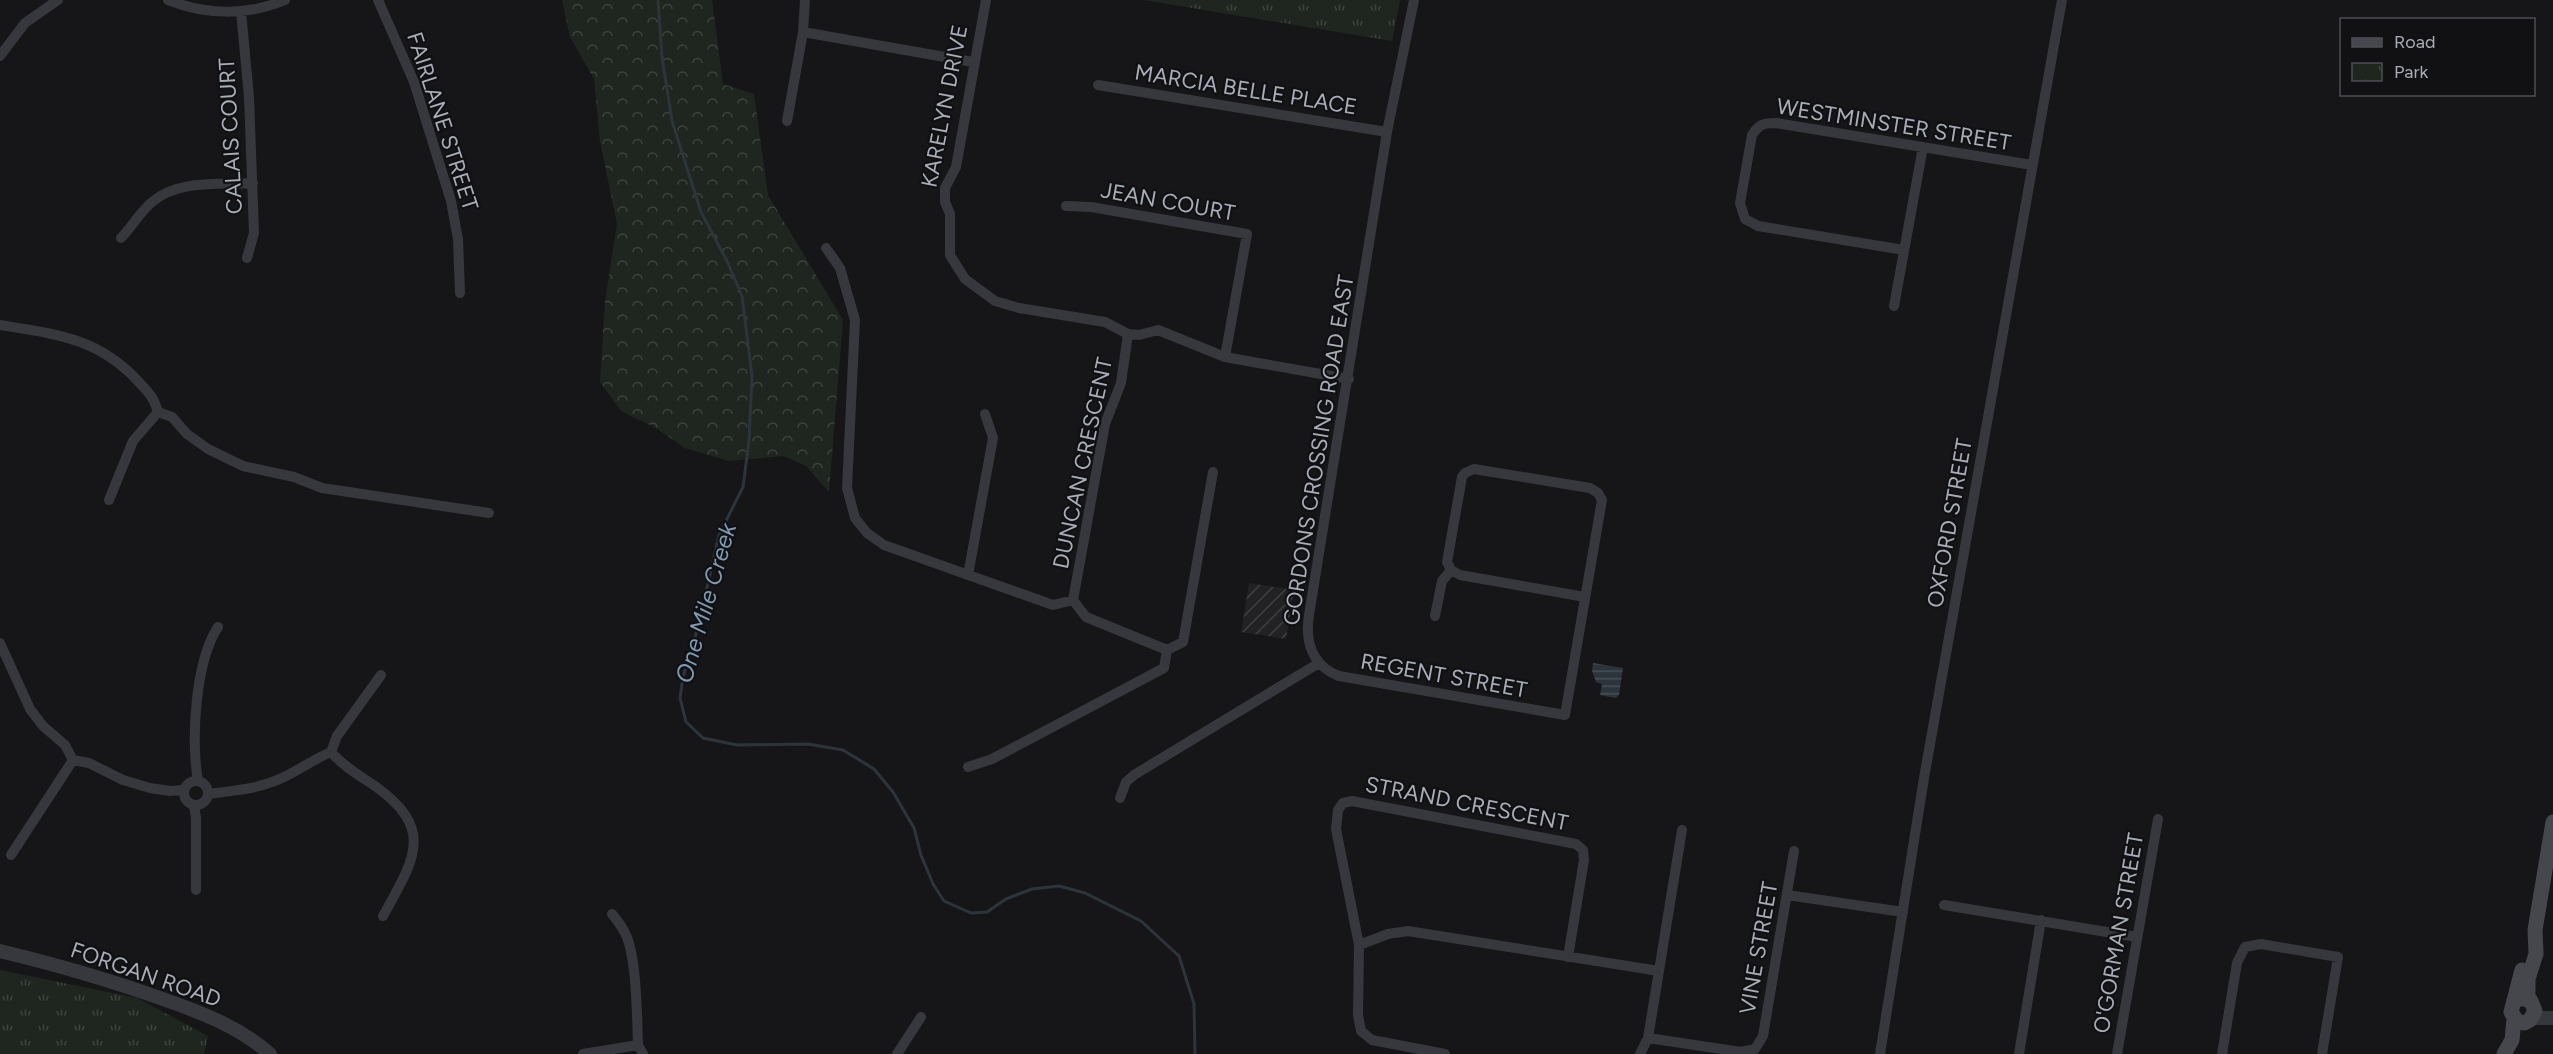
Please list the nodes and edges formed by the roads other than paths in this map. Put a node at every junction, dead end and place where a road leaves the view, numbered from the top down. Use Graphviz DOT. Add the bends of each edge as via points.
graph roads {
  1 [pos="58,0"];
  2 [pos="168,0"];
  3 [pos="285,0"];
  4 [pos="378,0"];
  5 [pos="805,0"];
  6 [pos="986,0"];
  7 [pos="1414,0"];
  8 [pos="2062,0"];
  9 [pos="241,11"];
  10 [pos="803,32"];
  11 [pos="0,56"];
  12 [pos="973,62"];
  13 [pos="1098,85"];
  14 [pos="787,121"];
  15 [pos="1387,132"];
  16 [pos="1923,147"];
  17 [pos="2032,165"];
  18 [pos="252,183"];
  19 [pos="1066,206"];
  20 [pos="121,238"];
  21 [pos="826,248"];
  22 [pos="1904,250"];
  23 [pos="247,258"];
  24 [pos="460,293"];
  25 [pos="1893,306"];
  26 [pos="0,325"];
  27 [pos="1128,334"];
  28 [pos="1225,357"];
  29 [pos="1349,379"];
  30 [pos="158,412"];
  31 [pos="985,414"];
  32 [pos="1213,472"];
  33 [pos="109,500"];
  34 [pos="489,513"];
  35 [pos="1451,570"];
  36 [pos="968,576"];
  37 [pos="1585,597"];
  38 [pos="1073,600"];
  39 [pos="1435,616"];
  40 [pos="218,627"];
  41 [pos="0,643"];
  42 [pos="1167,650"];
  43 [pos="1320,663"];
  44 [pos="381,675"];
  45 [pos="332,752"];
  46 [pos="73,760"];
  47 [pos="968,767"];
  48 [pos="198,781"];
  49 [pos="184,790"];
  50 [pos="208,794"];
  51 [pos="1120,798"];
  52 [pos="194,805"];
  53 [pos="2158,819"];
  54 [pos="2553,822"];
  55 [pos="1682,830"];
  56 [pos="1794,851"];
  57 [pos="11,855"];
  58 [pos="196,890"];
  59 [pos="1787,895"];
  60 [pos="1944,905"];
  61 [pos="1903,912"];
  62 [pos="612,914"];
  63 [pos="383,916"];
  64 [pos="2041,921"];
  65 [pos="2137,937"];
  66 [pos="1359,945"];
  67 [pos="0,951"];
  68 [pos="1568,957"];
  69 [pos="1659,971"];
  70 [pos="2525,1011"];
  71 [pos="2553,1011"];
  72 [pos="921,1017"];
  73 [pos="2553,1018"];
  74 [pos="1648,1038"];
  75 [pos="640,1050"];
  76 [pos="1756,1051"];
  77 [pos="270,1054"];
  78 [pos="583,1054"];
  79 [pos="897,1054"];
  80 [pos="1445,1054"];
  81 [pos="1640,1054"];
  82 [pos="1880,1054"];
  83 [pos="2019,1054"];
  84 [pos="2117,1054"];
  85 [pos="2222,1054"];
  86 [pos="2322,1054"];
  87 [pos="2504,1054"];
  88 [pos="2516,1054"];
  1 -- 11 [label="street" via="25,23"];
  2 -- 9 [label="street" via="210,12"];
  3 -- 9 [label="street"];
  4 -- 24 [label="street, FAIRLANE STREET" via="414,82 451,201 458,239"];
  5 -- 10 [label="street"];
  6 -- 12 [label="street, KARELYN DRIVE"];
  7 -- 15 [label="street, GORDONS CROSSING ROAD EAST"];
  8 -- 17 [label="street, OXFORD STREET"];
  9 -- 18 [label="street, CALAIS COURT"];
  10 -- 12 [label="street"];
  10 -- 14 [label="street"];
  12 -- 27 [label="street, KARELYN DRIVE" via="956,167 945,188 950,214 950,255 965,279 995,301 1105,322"];
  13 -- 15 [label="street, MARCIA BELLE PLACE"];
  15 -- 29 [label="street, GORDONS CROSSING ROAD EAST"];
  16 -- 17 [label="street, WESTMINSTER STREET"];
  16 -- 22 [label="street"];
  16 -- 22 [label="street, WESTMINSTER STREET" via="1776,123 1762,123 1752,135 1740,203 1745,219 1758,226"];
  17 -- 61 [label="street, OXFORD STREET"];
  18 -- 20 [label="street" via="171,190 152,202"];
  18 -- 23 [label="street, CALAIS COURT" via="254,233"];
  19 -- 28 [label="street, JEAN COURT" via="1247,234"];
  21 -- 36 [label="street" via="840,268 855,320 847,488 855,518 884,545"];
  22 -- 25 [label="street"];
  26 -- 30 [label="street" via="64,336 98,349 125,367 150,393"];
  27 -- 28 [label="street" via="1158,330"];
  27 -- 38 [label="street, DUNCAN CRESCENT" via="1121,383 1106,424"];
  28 -- 29 [label="street"];
  29 -- 43 [label="street, GORDONS CROSSING ROAD EAST" via="1308,625 1309,645"];
  30 -- 33 [label="street" via="133,441"];
  30 -- 34 [label="street" via="172,417 208,449 243,466 294,477 322,488"];
  31 -- 36 [label="street" via="993,438"];
  32 -- 42 [label="street" via="1183,642"];
  35 -- 37 [label="street" via="1460,576"];
  35 -- 37 [label="street" via="1447,562 1462,477 1469,470 1479,468 1590,488 1602,504"];
  35 -- 39 [label="street" via="1442,581"];
  36 -- 38 [label="street" via="1053,605"];
  37 -- 43 [label="street, REGENT STREET" via="1565,715 1346,678"];
  38 -- 42 [label="street" via="1086,617"];
  40 -- 48 [label="street" via="206,650 198,693"];
  41 -- 46 [label="street" via="30,709"];
  42 -- 47 [label="street" via="1164,668 992,759"];
  43 -- 51 [label="street" via="1134,775 1126,782"];
  44 -- 45 [label="street" via="337,736"];
  45 -- 50 [label="street" via="271,783"];
  45 -- 63 [label="street" via="396,801 411,825 413,857"];
  46 -- 49 [label="street" via="150,788"];
  46 -- 57 [label="street"];
  48 -- 49 [label="street"];
  48 -- 50 [label="street" via="207,787"];
  49 -- 52 [label="street" via="187,801"];
  50 -- 52 [label="street" via="205,802"];
  52 -- 58 [label="street"];
  53 -- 65 [label="street, O'GORMAN STREET"];
  54 -- 70 [label="main road"];
  55 -- 69 [label="street"];
  56 -- 59 [label="street, VINE STREET"];
  59 -- 61 [label="street"];
  59 -- 76 [label="street, VINE STREET" via="1763,1036"];
  60 -- 64 [label="street"];
  61 -- 82 [label="street, OXFORD STREET"];
  62 -- 75 [label="street" via="629,945"];
  64 -- 65 [label="street"];
  64 -- 83 [label="street"];
  65 -- 84 [label="street, O'GORMAN STREET"];
  66 -- 68 [label="street" via="1408,931"];
  66 -- 68 [label="street, STRAND CRESCENT" via="1336,828 1338,810 1343,803 1352,801 1576,844 1583,850 1584,860"];
  66 -- 80 [label="street" via="1361,1031 1372,1040"];
  67 -- 77 [label="street, FORGAN ROAD" via="85,973 216,1018"];
  68 -- 69 [label="street"];
  69 -- 74 [label="street"];
  70 -- 71 [label="street"];
  70 -- 73 [label="street"];
  70 -- 87 [label="main road"];
  70 -- 88 [label="main road"];
  72 -- 79 [label="street"];
  74 -- 76 [label="street, VINE STREET"];
  74 -- 81 [label="street"];
  75 -- 78 [label="street"];
  85 -- 86 [label="street" via="2237,963 2245,947 2261,944 2338,957"];
}
